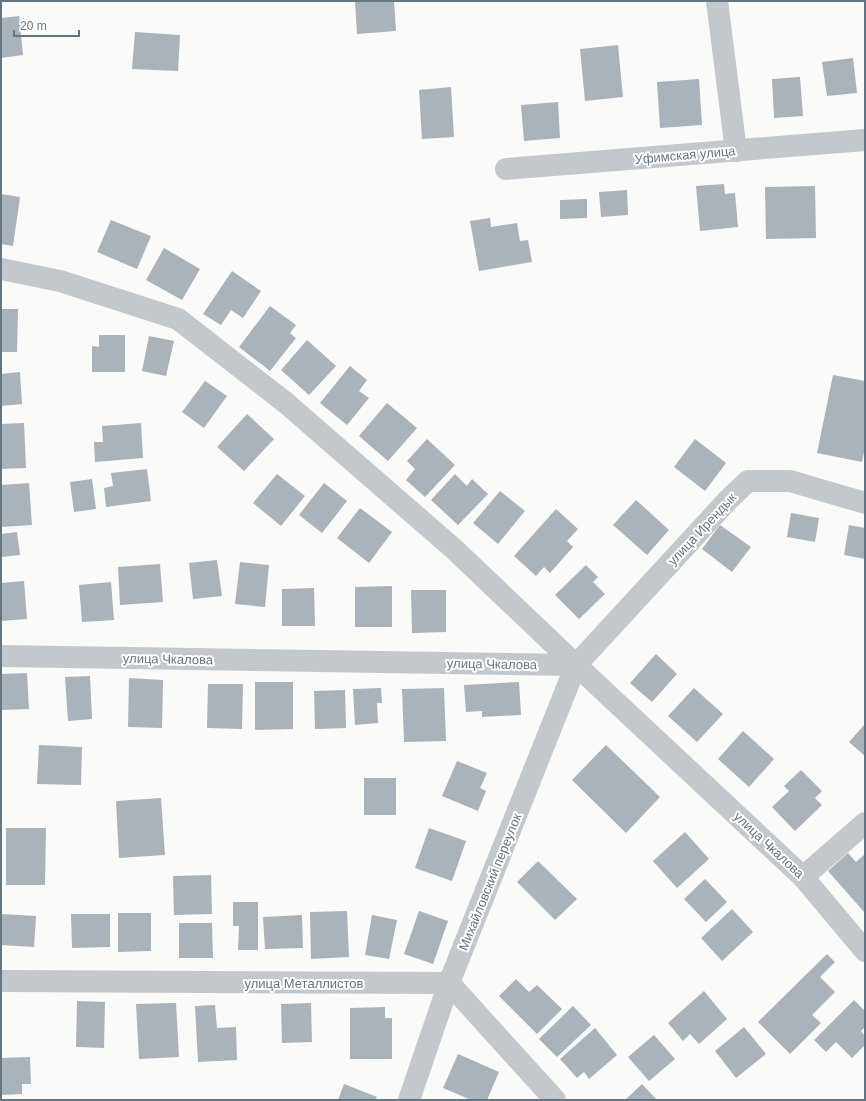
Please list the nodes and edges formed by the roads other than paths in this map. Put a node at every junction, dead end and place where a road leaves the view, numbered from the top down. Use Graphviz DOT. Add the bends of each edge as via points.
graph roads {
  1 [pos="717,1"];
  2 [pos="865,140"];
  3 [pos="736,151"];
  4 [pos="506,169"];
  5 [pos="1,269"];
  6 [pos="865,503"];
  7 [pos="1,656"];
  8 [pos="576,666"];
  9 [pos="865,823"];
  10 [pos="803,877"];
  11 [pos="865,951"];
  12 [pos="1,981"];
  13 [pos="449,983"];
  14 [pos="409,1100"];
  15 [pos="555,1100"];
  1 -- 3 [label="street"];
  2 -- 3 [label="street, Уфимская улица"];
  3 -- 4 [label="street, Уфимская улица"];
  5 -- 8 [label="street" via="60,281 178,319 286,403 442,538"];
  6 -- 8 [label="street, улица Ирендык" via="790,481 748,481"];
  7 -- 8 [label="street, улица Чкалова"];
  8 -- 10 [label="street, улица Чкалова"];
  8 -- 13 [label="street, Михайловский переулок"];
  9 -- 10 [label="street"];
  10 -- 11 [label="street, улица Чкалова"];
  12 -- 13 [label="street, улица Металлистов"];
  13 -- 14 [label="street, Михайловский переулок"];
  13 -- 15 [label="street"];
}
